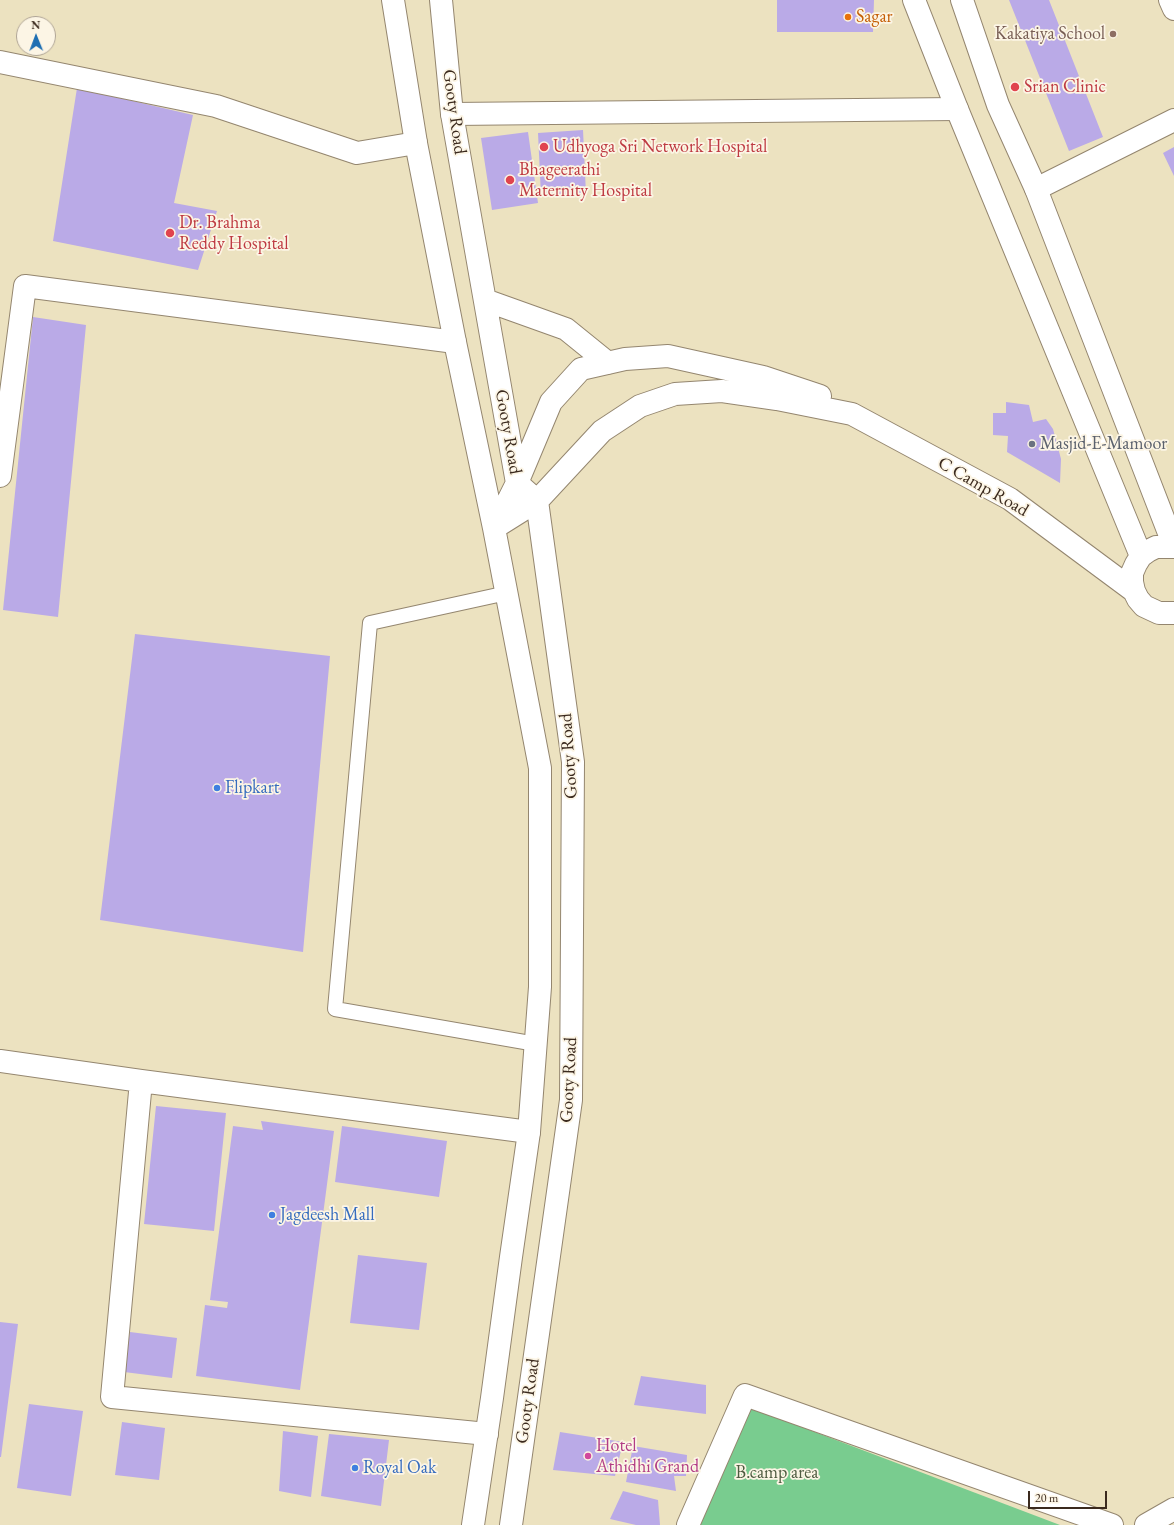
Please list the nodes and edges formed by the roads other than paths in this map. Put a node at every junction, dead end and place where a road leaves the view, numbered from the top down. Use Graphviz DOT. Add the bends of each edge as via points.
graph roads {
  1 [pos="392,0"];
  2 [pos="441,0"];
  3 [pos="914,0"];
  4 [pos="962,0"];
  5 [pos="1170,0"];
  6 [pos="1174,9"];
  7 [pos="0,62"];
  8 [pos="957,109"];
  9 [pos="452,114"];
  10 [pos="1174,120"];
  11 [pos="416,142"];
  12 [pos="1036,189"];
  13 [pos="485,300"];
  14 [pos="455,342"];
  15 [pos="608,363"];
  16 [pos="842,412"];
  17 [pos="0,476"];
  18 [pos="517,483"];
  19 [pos="537,501"];
  20 [pos="494,528"];
  21 [pos="1174,546"];
  22 [pos="1141,556"];
  23 [pos="1134,591"];
  24 [pos="507,593"];
  25 [pos="1172,617"];
  26 [pos="536,1044"];
  27 [pos="0,1061"];
  28 [pos="141,1081"];
  29 [pos="529,1132"];
  30 [pos="487,1434"];
  31 [pos="1174,1509"];
  32 [pos="473,1525"];
  33 [pos="511,1525"];
  34 [pos="688,1525"];
  35 [pos="1112,1525"];
  36 [pos="1146,1525"];
  1 -- 11 [label="main road, Gooty Road"];
  2 -- 9 [label="main road, Gooty Road"];
  3 -- 8 [label="main road"];
  4 -- 12 [label="main road" via="998,105"];
  5 -- 6 [label="main road"];
  7 -- 11 [label="main road" via="216,106 357,153"];
  8 -- 9 [label="main road"];
  8 -- 22 [label="main road"];
  9 -- 13 [label="main road, Gooty Road"];
  10 -- 12 [label="main road"];
  11 -- 14 [label="main road, Gooty Road"];
  12 -- 21 [label="main road"];
  13 -- 15 [label="main road" via="566,329"];
  13 -- 18 [label="main road, Gooty Road"];
  14 -- 17 [label="main road" via="25,286"];
  14 -- 20 [label="main road, Gooty Road"];
  15 -- 16 [label="main road" via="625,359 668,356 728,368 826,398"];
  15 -- 18 [label="main road" via="581,369 551,402"];
  16 -- 19 [label="main road" via="722,391 675,394 640,406 602,430"];
  16 -- 23 [label="main road, C Camp Road" via="852,414 1010,499"];
  18 -- 19 [label="main road, Gooty Road"];
  18 -- 20 [label="main road"];
  19 -- 20 [label="main road"];
  19 -- 33 [label="main road, Gooty Road" via="573,762 571,1100"];
  20 -- 24 [label="main road, Gooty Road"];
  21 -- 22 [label="main road" via="1156,547"];
  22 -- 23 [label="main road" via="1132,572"];
  23 -- 25 [label="main road" via="1144,606"];
  24 -- 26 [label="main road, Gooty Road" via="540,768 540,987"];
  24 -- 26 [label="lane" via="370,623 335,1009"];
  26 -- 29 [label="main road, Gooty Road"];
  27 -- 28 [label="main road"];
  28 -- 29 [label="main road"];
  28 -- 30 [label="main road" via="112,1397"];
  29 -- 30 [label="main road, Gooty Road"];
  30 -- 32 [label="main road, Gooty Road"];
  31 -- 36 [label="main road"];
  34 -- 35 [label="main road" via="744,1395"];
}
